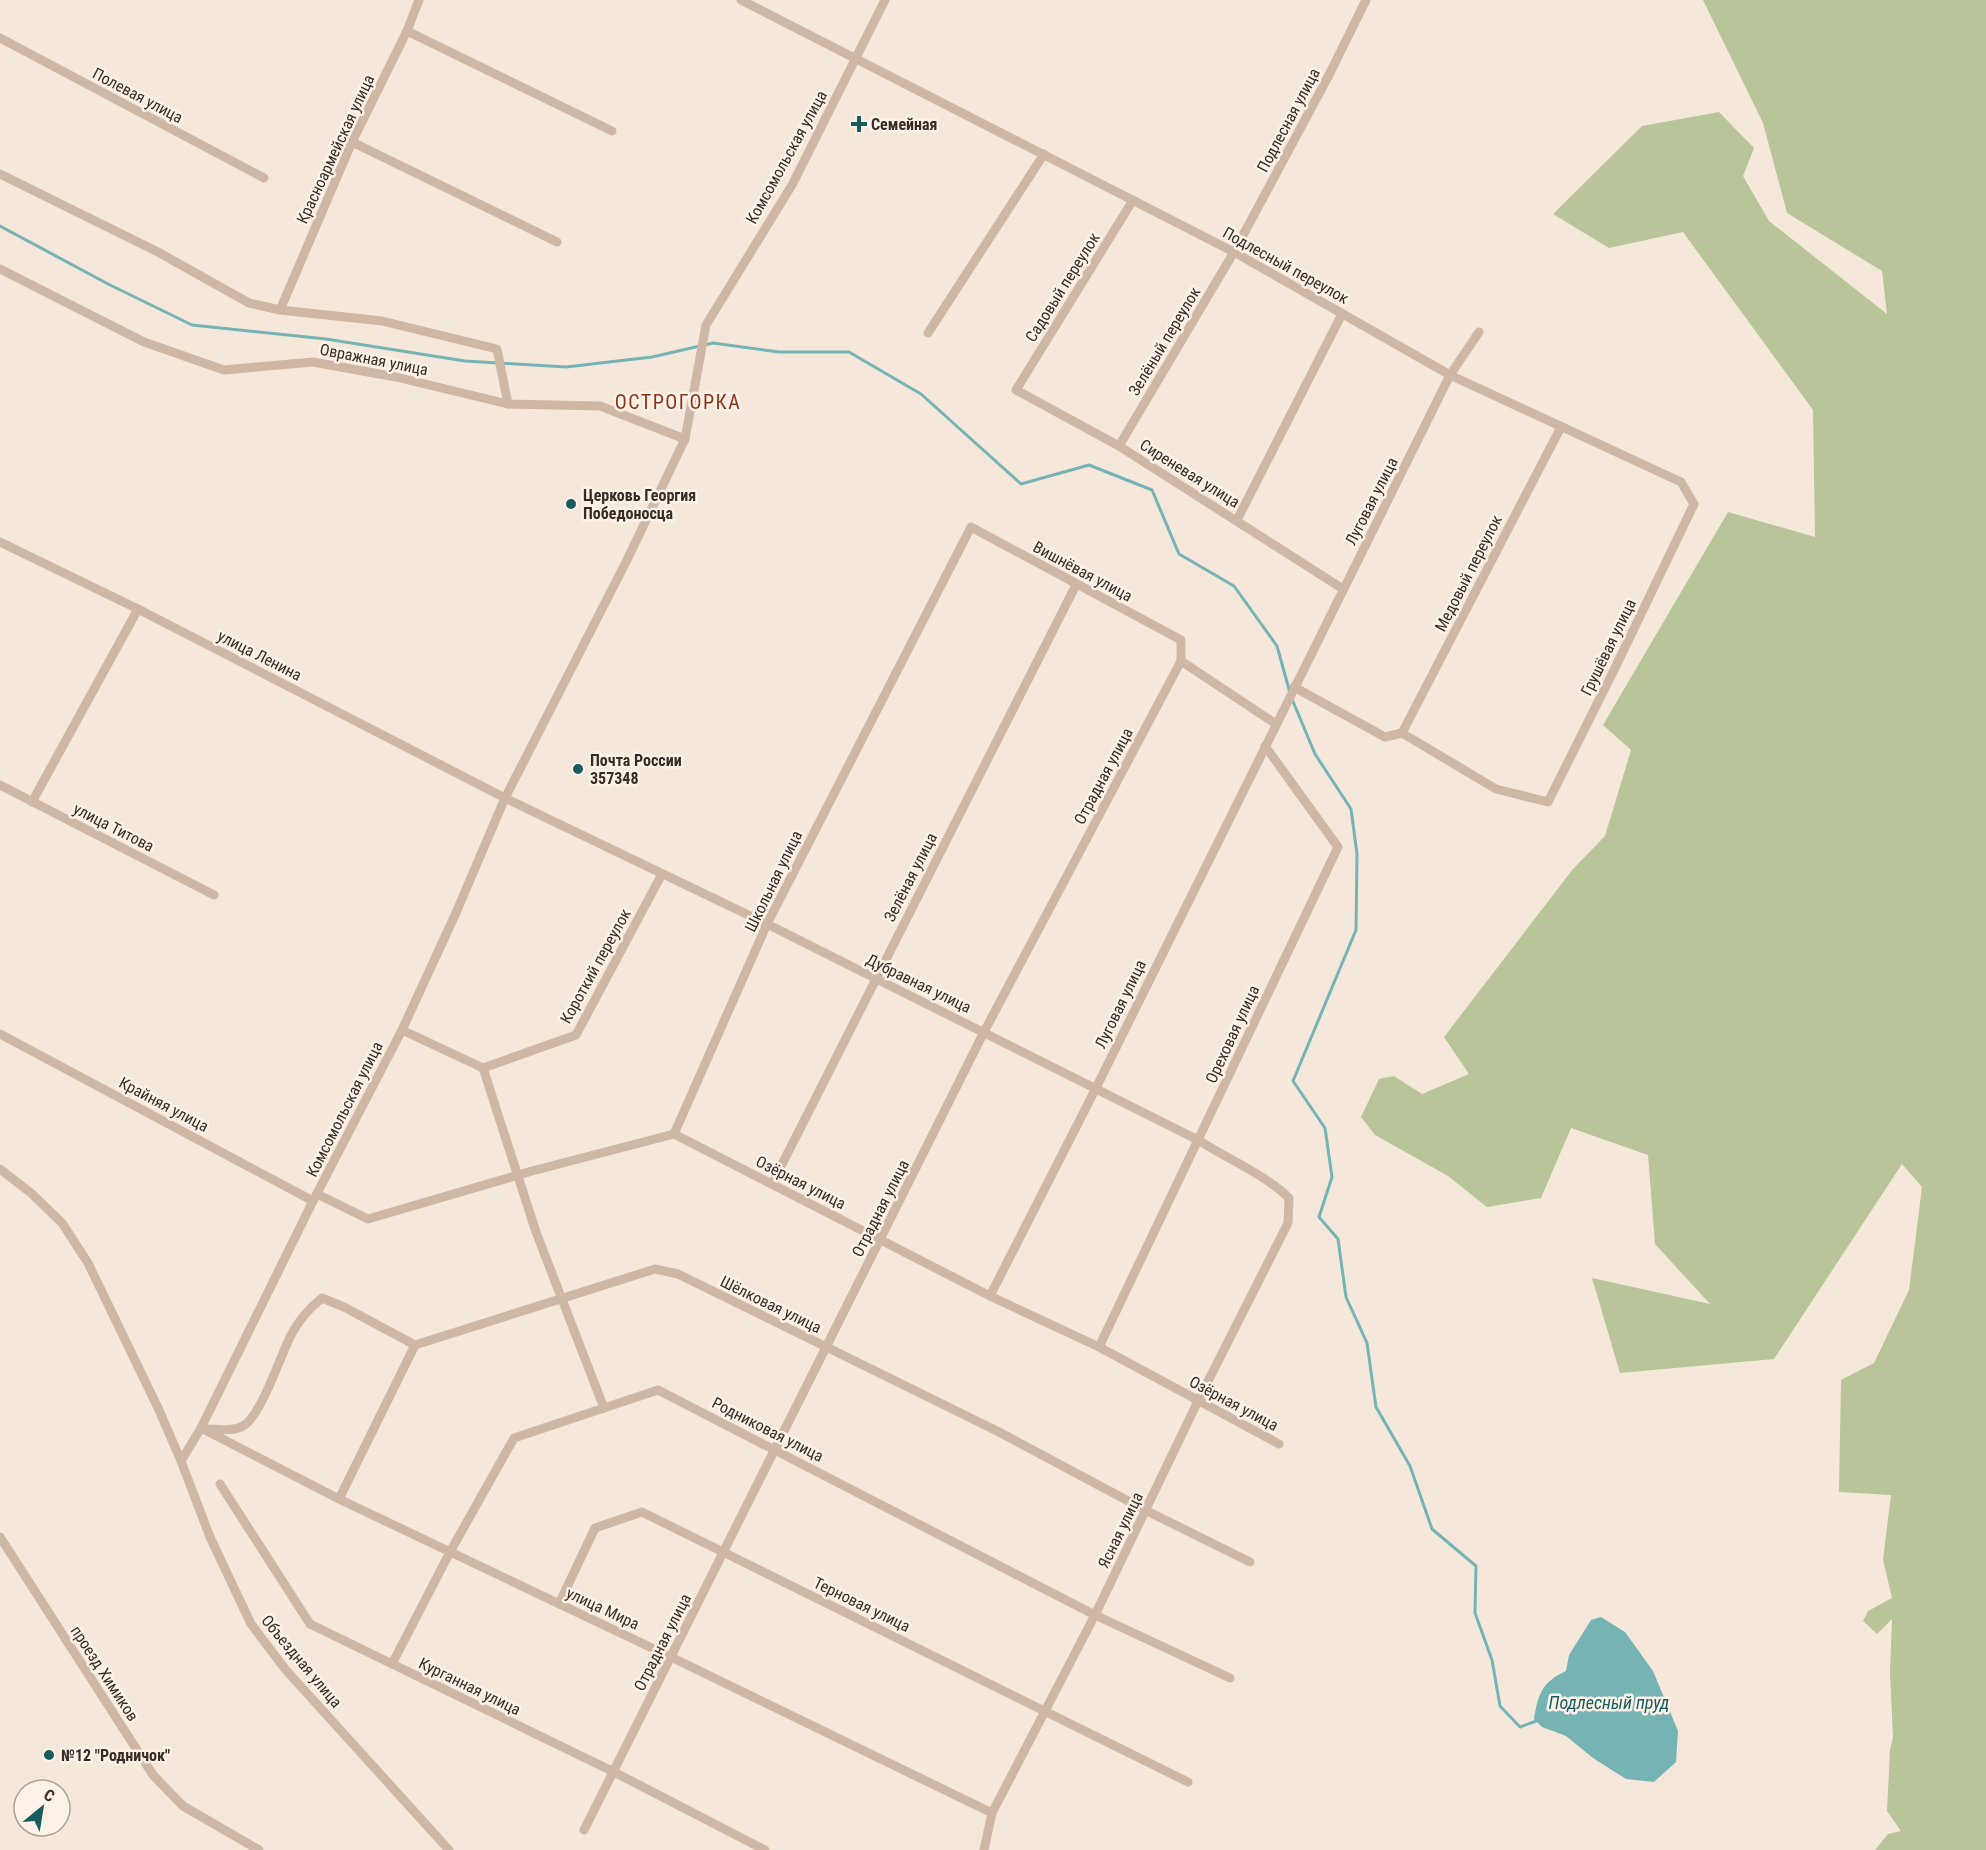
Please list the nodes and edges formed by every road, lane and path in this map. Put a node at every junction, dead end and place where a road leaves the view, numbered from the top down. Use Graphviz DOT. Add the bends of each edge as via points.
graph roads {
  1 [pos="419,0"];
  2 [pos="741,0"];
  3 [pos="885,0"];
  4 [pos="1366,0"];
  5 [pos="407,31"];
  6 [pos="0,38"];
  7 [pos="856,59"];
  8 [pos="612,131"];
  9 [pos="352,142"];
  10 [pos="1044,154"];
  11 [pos="0,174"];
  12 [pos="264,178"];
  13 [pos="1133,200"];
  14 [pos="557,242"];
  15 [pos="1234,252"];
  16 [pos="0,269"];
  17 [pos="280,310"];
  18 [pos="1342,314"];
  19 [pos="1479,332"];
  20 [pos="928,333"];
  21 [pos="1450,375"];
  22 [pos="1016,390"];
  23 [pos="508,404"];
  24 [pos="1561,427"];
  25 [pos="685,439"];
  26 [pos="1119,446"];
  27 [pos="1694,504"];
  28 [pos="1237,520"];
  29 [pos="0,542"];
  30 [pos="1076,585"];
  31 [pos="1343,589"];
  32 [pos="138,609"];
  33 [pos="908,646"];
  34 [pos="1181,661"];
  35 [pos="1294,687"];
  36 [pos="1276,724"];
  37 [pos="1402,733"];
  38 [pos="1265,746"];
  39 [pos="0,785"];
  40 [pos="505,798"];
  41 [pos="32,801"];
  42 [pos="662,874"];
  43 [pos="214,895"];
  44 [pos="767,924"];
  45 [pos="876,979"];
  46 [pos="402,1030"];
  47 [pos="984,1032"];
  48 [pos="0,1034"];
  49 [pos="483,1068"];
  50 [pos="1096,1088"];
  51 [pos="674,1134"];
  52 [pos="1198,1140"];
  53 [pos="0,1169"];
  54 [pos="518,1175"];
  55 [pos="772,1184"];
  56 [pos="315,1198"];
  57 [pos="1288,1223"];
  58 [pos="882,1239"];
  59 [pos="990,1296"];
  60 [pos="562,1298"];
  61 [pos="415,1345"];
  62 [pos="1099,1347"];
  63 [pos="827,1348"];
  64 [pos="1198,1401"];
  65 [pos="604,1408"];
  66 [pos="201,1428"];
  67 [pos="1279,1444"];
  68 [pos="776,1450"];
  69 [pos="181,1461"];
  70 [pos="220,1484"];
  71 [pos="339,1499"];
  72 [pos="1147,1511"];
  73 [pos="0,1537"];
  74 [pos="450,1552"];
  75 [pos="724,1553"];
  76 [pos="1250,1562"];
  77 [pos="559,1604"];
  78 [pos="1095,1615"];
  79 [pos="671,1657"];
  80 [pos="392,1665"];
  81 [pos="1230,1678"];
  82 [pos="1046,1712"];
  83 [pos="614,1772"];
  84 [pos="1188,1782"];
  85 [pos="992,1813"];
  86 [pos="584,1830"];
  87 [pos="259,1850"];
  88 [pos="449,1850"];
  89 [pos="765,1850"];
  90 [pos="984,1850"];
  1 -- 5 [label="street, Красноармейская улица"];
  2 -- 7 [label="street, Подлесный переулок"];
  3 -- 7 [label="street, Комсомольская улица"];
  4 -- 15 [label="street, Подлесная улица"];
  5 -- 8 [label="street"];
  5 -- 9 [label="street, Красноармейская улица"];
  6 -- 12 [label="street, Полевая улица"];
  7 -- 10 [label="street, Подлесный переулок"];
  7 -- 25 [label="street, Комсомольская улица" via="792,185 706,325"];
  9 -- 14 [label="street"];
  9 -- 17 [label="street, Красноармейская улица"];
  10 -- 13 [label="street, Подлесный переулок"];
  10 -- 20 [label="street"];
  11 -- 17 [label="street, Овражная улица" via="158,252 249,303"];
  13 -- 15 [label="street, Подлесный переулок"];
  13 -- 22 [label="street, Садовый переулок"];
  15 -- 18 [label="street, Подлесный переулок"];
  15 -- 26 [label="street, Зелёный переулок"];
  16 -- 23 [label="street, Овражная улица" via="144,342 224,370 313,362"];
  17 -- 23 [label="street, Овражная улица" via="382,321 497,349"];
  18 -- 21 [label="street, Подлесный переулок"];
  18 -- 28 [label="street"];
  19 -- 21 [label="street, Луговая улица"];
  21 -- 24 [label="street, Подлесный переулок"];
  21 -- 31 [label="street, Луговая улица"];
  22 -- 26 [label="street, Сиреневая улица"];
  23 -- 25 [label="street, Овражная улица" via="600,406"];
  24 -- 27 [label="street, Подлесный переулок" via="1681,482"];
  24 -- 37 [label="street, Медовый переулок"];
  25 -- 40 [label="street, Комсомольская улица"];
  26 -- 28 [label="street, Сиреневая улица"];
  27 -- 37 [label="street, Грушёвая улица" via="1548,802 1496,789"];
  28 -- 31 [label="street, Сиреневая улица"];
  29 -- 32 [label="street, улица Ленина"];
  30 -- 33 [label="street, Вишнёвая улица" via="971,527"];
  30 -- 34 [label="street, Вишнёвая улица" via="1181,640"];
  30 -- 45 [label="street, Зелёная улица"];
  31 -- 35 [label="street, Луговая улица"];
  32 -- 40 [label="street, улица Ленина"];
  32 -- 41 [label="street"];
  33 -- 44 [label="street, Школьная улица"];
  34 -- 36 [label="street"];
  34 -- 47 [label="street, Отрадная улица"];
  35 -- 36 [label="street, Луговая улица"];
  35 -- 37 [label="street" via="1385,737"];
  36 -- 38 [label="street, Луговая улица"];
  38 -- 50 [label="street, Луговая улица"];
  38 -- 52 [label="street, Ореховая улица" via="1338,847"];
  39 -- 41 [label="street, улица Титова"];
  40 -- 42 [label="street, Дубравная улица"];
  40 -- 46 [label="street, Комсомольская улица"];
  41 -- 43 [label="street, улица Титова"];
  42 -- 44 [label="street, Дубравная улица"];
  42 -- 49 [label="street, Короткий переулок" via="576,1035"];
  44 -- 45 [label="street, Дубравная улица"];
  44 -- 51 [label="street, Школьная улица"];
  45 -- 47 [label="street, Дубравная улица"];
  45 -- 55 [label="street, Зелёная улица"];
  46 -- 49 [label="street"];
  46 -- 56 [label="street, Комсомольская улица"];
  47 -- 50 [label="street, Дубравная улица"];
  47 -- 58 [label="street, Отрадная улица"];
  48 -- 56 [label="street, Крайняя улица"];
  49 -- 54 [label="street"];
  50 -- 52 [label="street, Дубравная улица"];
  50 -- 59 [label="street, Луговая улица"];
  51 -- 54 [label="street"];
  51 -- 55 [label="street, Озёрная улица"];
  52 -- 57 [label="street, Дубравная улица" via="1281,1190 1289,1198"];
  52 -- 62 [label="street, Ореховая улица"];
  53 -- 69 [label="street, Объездная улица" via="62,1223 88,1263"];
  54 -- 56 [label="street" via="368,1219"];
  54 -- 60 [label="street"];
  55 -- 58 [label="street, Озёрная улица"];
  56 -- 66 [label="street, Комсомольская улица"];
  57 -- 64 [label="street, Ясная улица"];
  58 -- 59 [label="street, Озёрная улица"];
  58 -- 63 [label="street, Отрадная улица"];
  59 -- 62 [label="street, Озёрная улица"];
  60 -- 61 [label="street, Шёлковая улица"];
  60 -- 63 [label="street, Шёлковая улица" via="655,1269 678,1274"];
  60 -- 65 [label="street"];
  61 -- 66 [label="street" via="322,1298 308,1309 291,1335 255,1414 243,1426 227,1430"];
  61 -- 71 [label="street"];
  62 -- 64 [label="street, Озёрная улица"];
  63 -- 68 [label="street, Отрадная улица"];
  63 -- 72 [label="street, Шёлковая улица" via="997,1431"];
  64 -- 67 [label="street, Озёрная улица"];
  64 -- 72 [label="street, Ясная улица"];
  65 -- 68 [label="street, Родниковая улица" via="658,1390"];
  65 -- 74 [label="street, Родниковая улица" via="514,1438"];
  66 -- 69 [label="street, Комсомольская улица"];
  66 -- 71 [label="street, улица Мира"];
  68 -- 75 [label="street, Отрадная улица"];
  68 -- 78 [label="street, Родниковая улица"];
  69 -- 88 [label="street, Объездная улица" via="210,1537 251,1624 285,1669"];
  70 -- 80 [label="street, Курганная улица" via="310,1624"];
  71 -- 74 [label="street, улица Мира"];
  72 -- 76 [label="street, Шёлковая улица"];
  72 -- 78 [label="street, Ясная улица"];
  73 -- 87 [label="street, проезд Химиков" via="153,1775 183,1806"];
  74 -- 77 [label="street, улица Мира"];
  74 -- 80 [label="street, Родниковая улица"];
  75 -- 77 [label="street, Терновая улица" via="642,1512 595,1527"];
  75 -- 79 [label="street, Отрадная улица"];
  75 -- 82 [label="street, Терновая улица"];
  77 -- 79 [label="street, улица Мира"];
  78 -- 81 [label="street, Родниковая улица"];
  78 -- 82 [label="street, Ясная улица"];
  79 -- 83 [label="street, Отрадная улица"];
  79 -- 85 [label="street, улица Мира"];
  80 -- 83 [label="street, Курганная улица"];
  82 -- 84 [label="street, Терновая улица"];
  82 -- 85 [label="street, Ясная улица"];
  83 -- 86 [label="street, Отрадная улица"];
  83 -- 89 [label="street, Курганная улица"];
  85 -- 90 [label="street, Ясная улица"];
}
